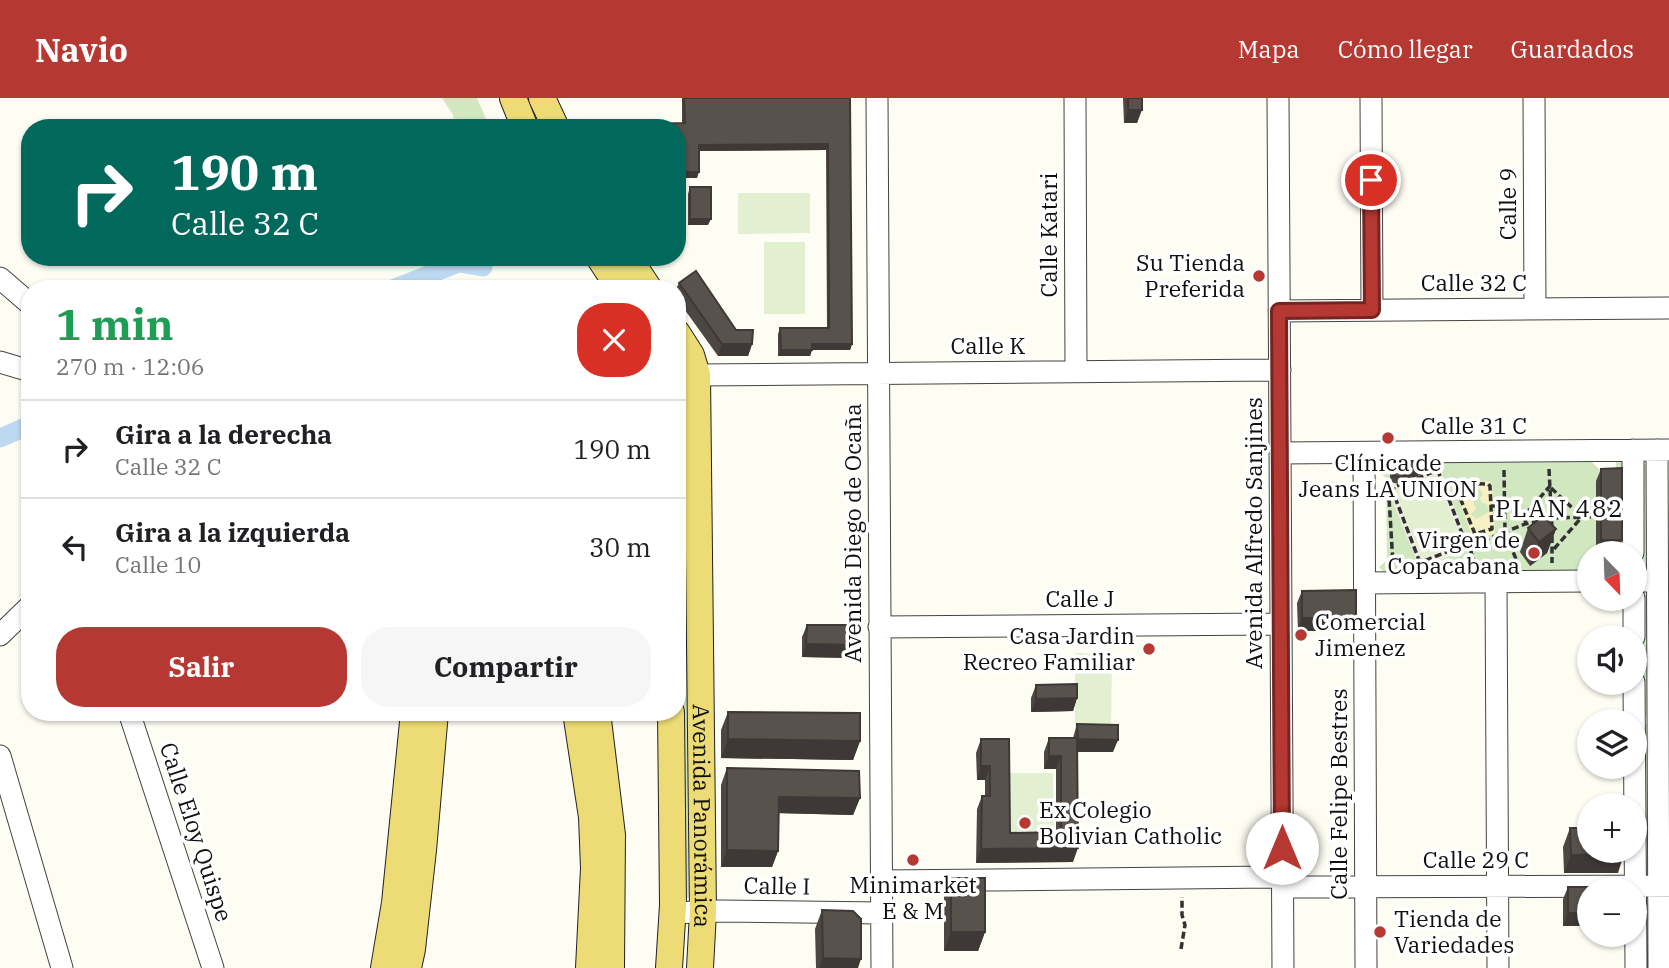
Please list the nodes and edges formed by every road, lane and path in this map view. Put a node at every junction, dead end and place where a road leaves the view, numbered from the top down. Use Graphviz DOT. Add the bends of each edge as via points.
graph roads {
  1 [pos="513,98"];
  2 [pos="542,98"];
  3 [pos="877,98"];
  4 [pos="1075,98"];
  5 [pos="1278,98"];
  6 [pos="1371,98"];
  7 [pos="1534,98"];
  8 [pos="521,119"];
  9 [pos="552,119"];
  10 [pos="0,278"];
  11 [pos="21,296"];
  12 [pos="1669,308"];
  13 [pos="1535,309"];
  14 [pos="1372,310"];
  15 [pos="1279,311"];
  16 [pos="686,347"];
  17 [pos="0,362"];
  18 [pos="21,368"];
  19 [pos="1280,370"];
  20 [pos="1076,371"];
  21 [pos="878,373"];
  22 [pos="687,375"];
  23 [pos="1633,450"];
  24 [pos="1663,450"];
  25 [pos="1280,453"];
  26 [pos="1364,453"];
  27 [pos="1549,471"];
  28 [pos="1504,472"];
  29 [pos="1386,481"];
  30 [pos="1542,484"];
  31 [pos="1548,488"];
  32 [pos="1565,489"];
  33 [pos="1499,494"];
  34 [pos="1491,495"];
  35 [pos="1559,495"];
  36 [pos="1578,502"];
  37 [pos="1491,506"];
  38 [pos="1505,506"];
  39 [pos="1572,508"];
  40 [pos="1491,517"];
  41 [pos="1500,517"];
  42 [pos="1582,517"];
  43 [pos="1596,517"];
  44 [pos="1551,518"];
  45 [pos="1525,524"];
  46 [pos="1505,532"];
  47 [pos="1534,533"];
  48 [pos="1465,541"];
  49 [pos="1633,541"];
  50 [pos="1543,542"];
  51 [pos="1473,545"];
  52 [pos="1552,551"];
  53 [pos="1393,564"];
  54 [pos="1475,564"];
  55 [pos="1518,564"];
  56 [pos="1552,564"];
  57 [pos="1577,581"];
  58 [pos="1647,581"];
  59 [pos="1657,581"];
  60 [pos="1496,582"];
  61 [pos="1365,583"];
  62 [pos="21,615"];
  63 [pos="1281,624"];
  64 [pos="880,627"];
  65 [pos="0,635"];
  66 [pos="1634,695"];
  67 [pos="132,721"];
  68 [pos="413,721"];
  69 [pos="434,721"];
  70 [pos="577,721"];
  71 [pos="597,721"];
  72 [pos="671,721"];
  73 [pos="0,756"];
  74 [pos="602,835"];
  75 [pos="1636,877"];
  76 [pos="881,881"];
  77 [pos="1283,882"];
  78 [pos="1664,885"];
  79 [pos="1498,886"];
  80 [pos="1577,886"];
  81 [pos="1366,887"];
  82 [pos="1181,895"];
  83 [pos="703,912"];
  84 [pos="672,913"];
  85 [pos="881,913"];
  86 [pos="1636,947"];
  87 [pos="1181,949"];
  88 [pos="62,968"];
  89 [pos="213,968"];
  90 [pos="384,968"];
  91 [pos="408,968"];
  92 [pos="589,968"];
  93 [pos="611,968"];
  94 [pos="669,968"];
  95 [pos="700,968"];
  96 [pos="882,968"];
  97 [pos="1283,968"];
  98 [pos="1366,968"];
  99 [pos="1498,968"];
  100 [pos="1636,968"];
  101 [pos="1659,968"];
  1 -- 8 [label="main road"];
  2 -- 9 [label="main road"];
  3 -- 21 [label="street, Avenida Diego de Ocaña"];
  4 -- 20 [label="street, Calle Katari"];
  5 -- 15 [label="street, Avenida Alfredo Sanjines"];
  6 -- 14 [label="street"];
  7 -- 13 [label="street, Calle 9"];
  10 -- 11 [label="street"];
  12 -- 13 [label="street, Calle 32 C"];
  13 -- 14 [label="street, Calle 32 C"];
  14 -- 15 [label="street, Calle 32 C"];
  15 -- 19 [label="street, Avenida Alfredo Sanjines"];
  16 -- 22 [label="main road, Avenida Panorámica" via="691,355"];
  17 -- 18 [label="street"];
  19 -- 20 [label="street, Calle K"];
  19 -- 25 [label="street, Avenida Alfredo Sanjines"];
  20 -- 21 [label="street, Calle K"];
  21 -- 22 [label="street, Calle K"];
  21 -- 64 [label="street, Avenida Diego de Ocaña"];
  22 -- 83 [label="main road, Avenida Panorámica"];
  23 -- 24 [label="street, Calle 31 C"];
  23 -- 26 [label="street, Calle 31 C"];
  23 -- 49 [label="street"];
  24 -- 59 [label="street"];
  25 -- 26 [label="street, Calle 31 C"];
  25 -- 63 [label="street, Avenida Alfredo Sanjines"];
  26 -- 61 [label="street, Calle Felipe Bestres"];
  27 -- 31 [label="path"];
  28 -- 38 [label="path"];
  29 -- 53 [label="path"];
  30 -- 31 [label="path"];
  31 -- 35 [label="path"];
  31 -- 44 [label="path"];
  31 -- 45 [label="path" via="1522,517"];
  32 -- 35 [label="path"];
  33 -- 34 [label="path"];
  34 -- 37 [label="path"];
  34 -- 40 [label="path" via="1488,484 1457,483 1476,535 1491,531"];
  35 -- 39 [label="path"];
  36 -- 39 [label="path"];
  37 -- 38 [label="path"];
  37 -- 40 [label="path"];
  38 -- 46 [label="path"];
  39 -- 42 [label="path"];
  40 -- 41 [label="path"];
  42 -- 43 [label="path"];
  42 -- 44 [label="path"];
  42 -- 52 [label="path"];
  44 -- 45 [label="path"];
  44 -- 52 [label="path"];
  45 -- 46 [label="path"];
  45 -- 47 [label="path"];
  46 -- 51 [label="path"];
  46 -- 55 [label="path"];
  48 -- 48 [label="path" via="1419,560 1394,487 1439,470"];
  48 -- 51 [label="path" via="1470,539"];
  50 -- 52 [label="path"];
  51 -- 54 [label="path"];
  52 -- 56 [label="path"];
  57 -- 60 [label="street"];
  58 -- 59 [label="street"];
  59 -- 78 [label="street"];
  60 -- 61 [label="street"];
  60 -- 79 [label="street"];
  61 -- 81 [label="street, Calle Felipe Bestres"];
  62 -- 65 [label="street"];
  63 -- 64 [label="street, Calle J"];
  63 -- 77 [label="street, Avenida Alfredo Sanjines"];
  64 -- 76 [label="street, Avenida Diego de Ocaña"];
  66 -- 75 [label="street"];
  67 -- 89 [label="street, Calle Eloy Quispe"];
  68 -- 90 [label="main road"];
  69 -- 91 [label="main road"];
  70 -- 74 [label="main road" via="592,817"];
  71 -- 74 [label="main road"];
  72 -- 84 [label="main road, Avenida Panorámica"];
  73 -- 88 [label="street"];
  74 -- 92 [label="main road" via="593,868"];
  74 -- 93 [label="main road"];
  76 -- 77 [label="street"];
  76 -- 85 [label="street, Avenida Diego de Ocaña"];
  77 -- 81 [label="street, Calle 29 C"];
  77 -- 97 [label="street, Avenida Alfredo Sanjines"];
  78 -- 101 [label="street"];
  79 -- 80 [label="street, Calle 29 C"];
  79 -- 81 [label="street, Calle 29 C"];
  79 -- 99 [label="street"];
  81 -- 98 [label="street, Calle Felipe Bestres"];
  82 -- 87 [label="path" via="1185,925"];
  83 -- 84 [label="street, Calle I"];
  83 -- 85 [label="street, Calle I"];
  83 -- 95 [label="main road, Avenida Panorámica"];
  84 -- 94 [label="main road, Avenida Panorámica"];
  85 -- 96 [label="street, Avenida Diego de Ocaña"];
  86 -- 100 [label="street"];
}
